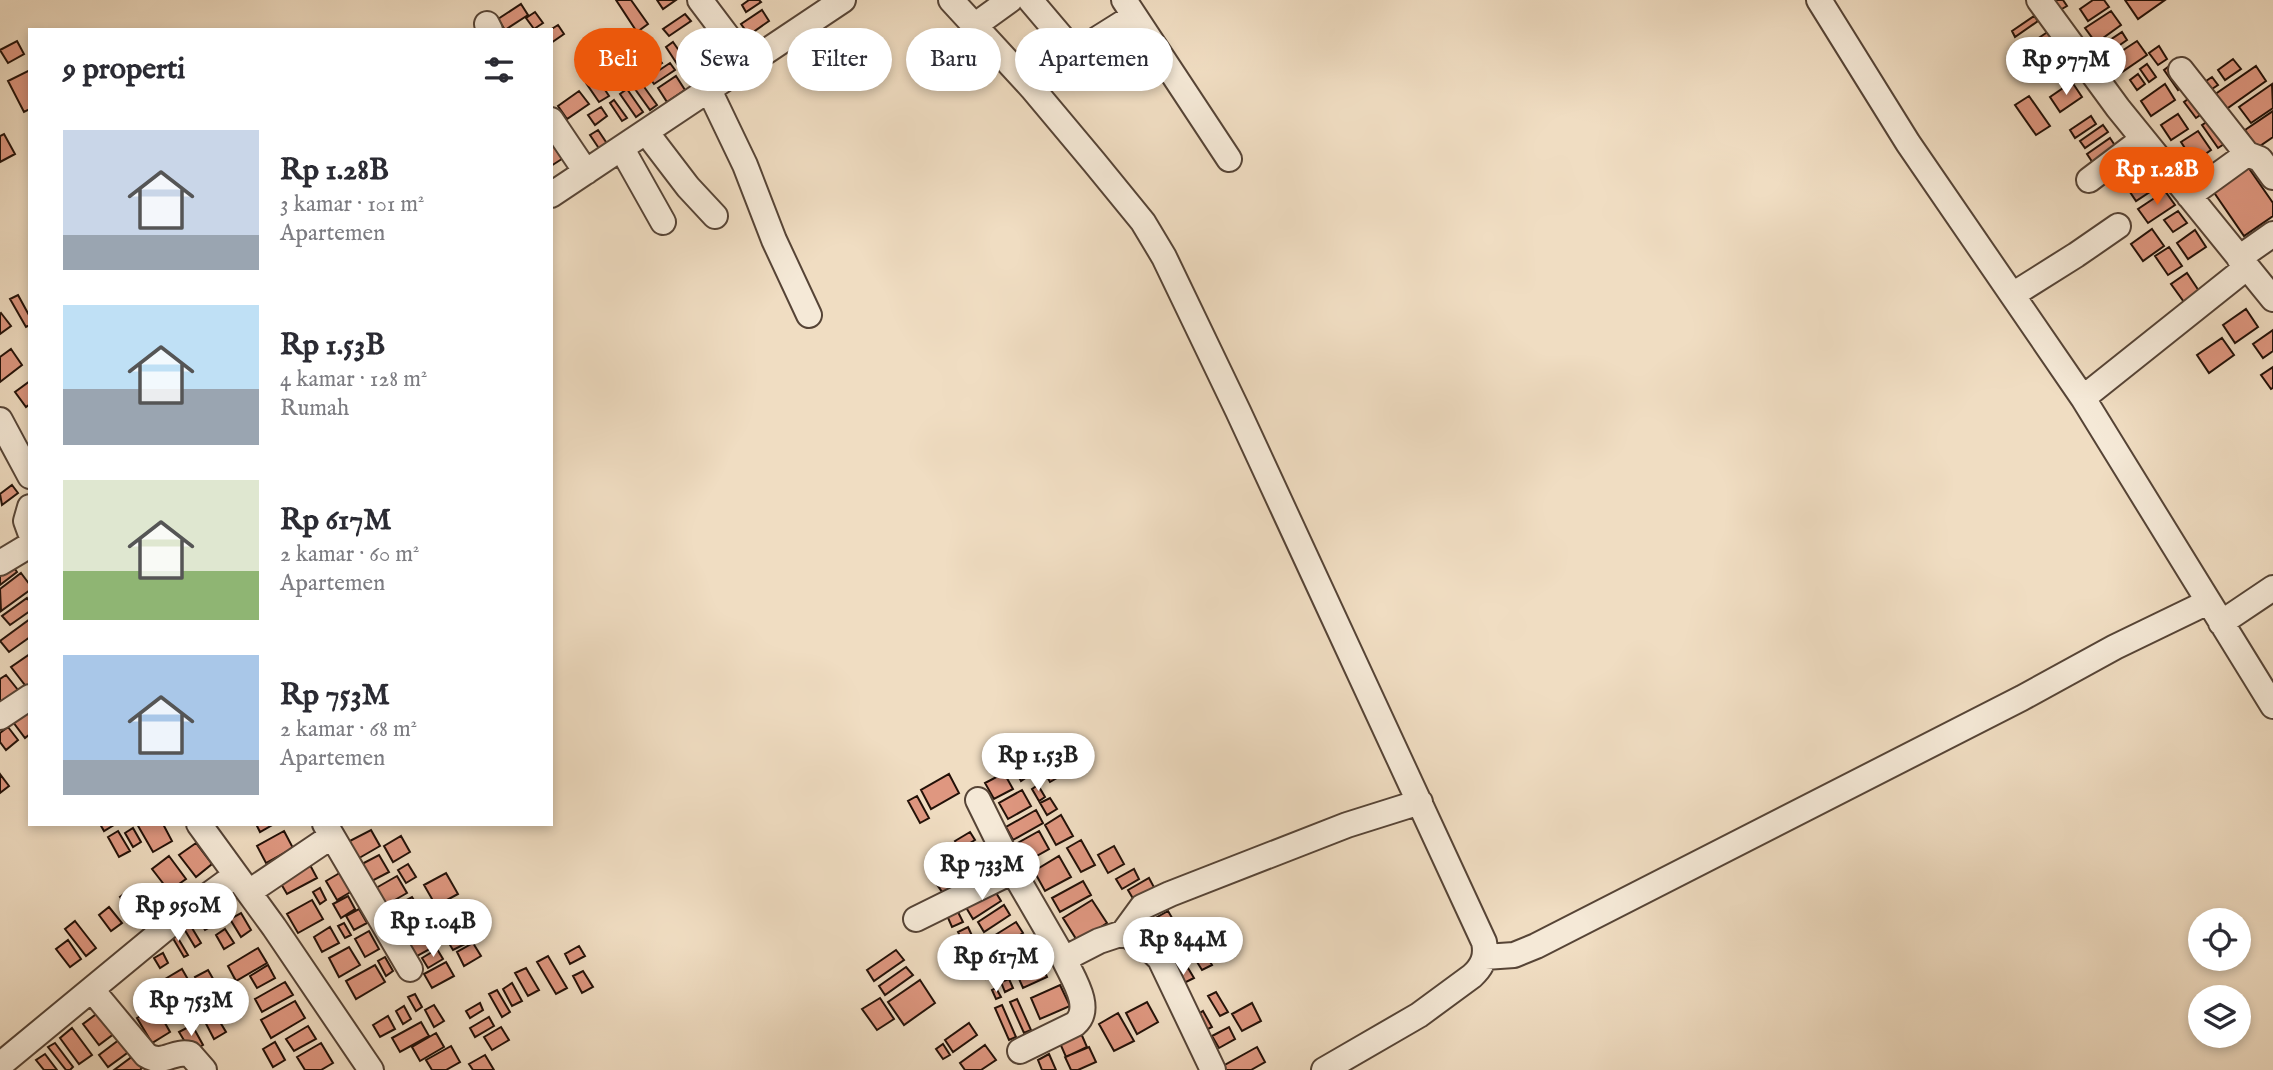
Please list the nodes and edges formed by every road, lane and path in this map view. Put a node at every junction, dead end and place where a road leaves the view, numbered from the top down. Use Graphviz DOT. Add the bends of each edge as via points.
graph roads {
  1 [pos="699,0"];
  2 [pos="843,0"];
  3 [pos="951,0"];
  4 [pos="1010,0"];
  5 [pos="1030,0"];
  6 [pos="1819,0"];
  7 [pos="2039,0"];
  8 [pos="1129,8"];
  9 [pos="974,26"];
  10 [pos="721,28"];
  11 [pos="1054,28"];
  12 [pos="1105,28"];
  13 [pos="773,48"];
  14 [pos="2181,70"];
  15 [pos="1015,71"];
  16 [pos="708,91"];
  17 [pos="709,91"];
  18 [pos="1034,91"];
  19 [pos="553,123"];
  20 [pos="646,132"];
  21 [pos="2143,139"];
  22 [pos="622,149"];
  23 [pos="1229,159"];
  24 [pos="2263,160"];
  25 [pos="586,172"];
  26 [pos="2089,180"];
  27 [pos="553,194"];
  28 [pos="2189,196"];
  29 [pos="715,216"];
  30 [pos="663,222"];
  31 [pos="2118,226"];
  32 [pos="2273,233"];
  33 [pos="2243,263"];
  34 [pos="2014,294"];
  35 [pos="2273,299"];
  36 [pos="809,315"];
  37 [pos="2083,398"];
  38 [pos="0,420"];
  39 [pos="28,472"];
  40 [pos="28,546"];
  41 [pos="0,563"];
  42 [pos="2273,588"];
  43 [pos="2214,612"];
  44 [pos="28,697"];
  45 [pos="2273,706"];
  46 [pos="0,718"];
  47 [pos="978,800"];
  48 [pos="1420,802"];
  49 [pos="200,826"];
  50 [pos="329,830"];
  51 [pos="1013,871"];
  52 [pos="242,883"];
  53 [pos="916,919"];
  54 [pos="1123,933"];
  55 [pos="1485,957"];
  56 [pos="1064,959"];
  57 [pos="410,969"];
  58 [pos="92,990"];
  59 [pos="1020,1051"];
  60 [pos="0,1065"];
  61 [pos="204,1070"];
  62 [pos="371,1070"];
  63 [pos="1213,1070"];
  64 [pos="1324,1070"];
  1 -- 10 [label="street"];
  2 -- 13 [label="street"];
  3 -- 9 [label="street"];
  4 -- 9 [label="street"];
  5 -- 11 [label="street"];
  6 -- 34 [label="street" via="1908,143"];
  7 -- 21 [label="street"];
  8 -- 12 [label="street"];
  8 -- 23 [label="street"];
  9 -- 15 [label="street"];
  14 -- 24 [label="street"];
  16 -- 20 [label="street"];
  17 -- 36 [label="street"];
  18 -- 48 [label="street" via="1143,222 1164,257"];
  19 -- 25 [label="street"];
  20 -- 22 [label="street"];
  20 -- 29 [label="street"];
  21 -- 26 [label="street"];
  21 -- 28 [label="street"];
  22 -- 25 [label="street"];
  22 -- 30 [label="street"];
  24 -- 28 [label="street"];
  25 -- 27 [label="street"];
  28 -- 33 [label="street"];
  31 -- 34 [label="street"];
  32 -- 33 [label="street"];
  33 -- 35 [label="street"];
  33 -- 37 [label="street"];
  34 -- 37 [label="street"];
  37 -- 43 [label="street"];
  38 -- 39 [label="street"];
  40 -- 41 [label="street"];
  42 -- 43 [label="street"];
  43 -- 45 [label="street"];
  43 -- 55 [label="street" via="2115,647 1536,946 1514,955"];
  44 -- 46 [label="street"];
  47 -- 51 [label="street"];
  48 -- 54 [label="street" via="1347,825 1170,894 1142,907"];
  48 -- 55 [label="street" via="1484,942"];
  49 -- 52 [label="street"];
  50 -- 52 [label="street"];
  50 -- 57 [label="street"];
  51 -- 53 [label="street"];
  51 -- 56 [label="street"];
  52 -- 58 [label="street" via="184,913"];
  52 -- 62 [label="street"];
  54 -- 56 [label="street"];
  54 -- 63 [label="street" via="1160,959"];
  55 -- 64 [label="street" via="1478,971 1419,1015"];
  56 -- 59 [label="street" via="1080,992 1082,1019"];
  58 -- 60 [label="street"];
  58 -- 61 [label="street" via="146,1055 165,1060 183,1052 197,1059"];
}
